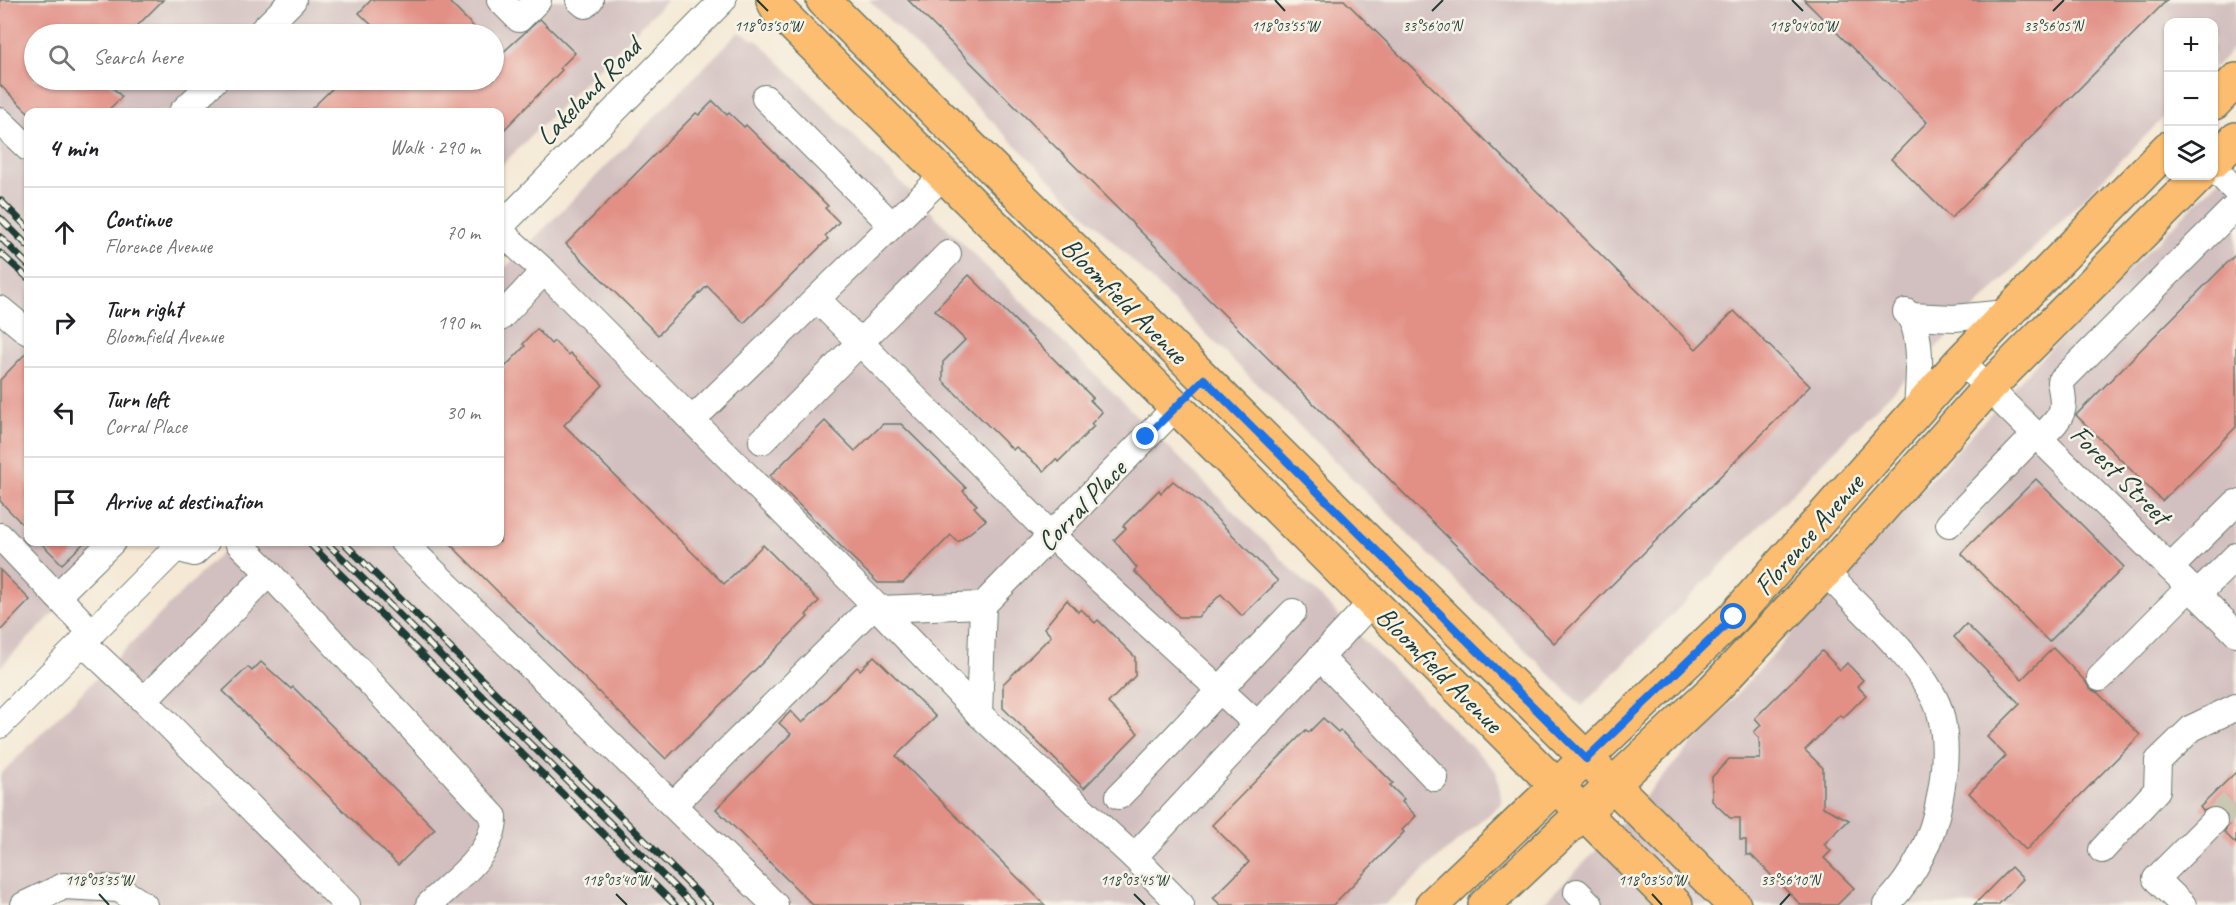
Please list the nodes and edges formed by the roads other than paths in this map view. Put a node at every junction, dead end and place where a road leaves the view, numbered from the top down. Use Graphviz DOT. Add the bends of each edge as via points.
graph roads {
  1 [pos="293,0"];
  2 [pos="500,0"];
  3 [pos="538,0"];
  4 [pos="579,0"];
  5 [pos="590,0"];
  6 [pos="723,0"];
  7 [pos="773,0"];
  8 [pos="823,0"];
  9 [pos="269,24"];
  10 [pos="2236,80"];
  11 [pos="205,90"];
  12 [pos="765,98"];
  13 [pos="2218,99"];
  14 [pos="186,108"];
  15 [pos="0,121"];
  16 [pos="2236,139"];
  17 [pos="24,144"];
  18 [pos="2164,153"];
  19 [pos="2218,157"];
  20 [pos="2218,172"];
  21 [pos="944,176"];
  22 [pos="2195,180"];
  23 [pos="2236,191"];
  24 [pos="2236,206"];
  25 [pos="504,225"];
  26 [pos="892,225"];
  27 [pos="504,233"];
  28 [pos="948,254"];
  29 [pos="544,271"];
  30 [pos="817,299"];
  31 [pos="0,309"];
  32 [pos="2007,313"];
  33 [pos="504,314"];
  34 [pos="24,329"];
  35 [pos="860,342"];
  36 [pos="1961,361"];
  37 [pos="1204,379"];
  38 [pos="1989,387"];
  39 [pos="1176,407"];
  40 [pos="1917,410"];
  41 [pos="692,420"];
  42 [pos="2038,436"];
  43 [pos="762,441"];
  44 [pos="2236,503"];
  45 [pos="1948,524"];
  46 [pos="1812,530"];
  47 [pos="1051,535"];
  48 [pos="0,536"];
  49 [pos="108,546"];
  50 [pos="175,546"];
  51 [pos="178,546"];
  52 [pos="202,546"];
  53 [pos="242,546"];
  54 [pos="407,546"];
  55 [pos="2236,556"];
  56 [pos="2170,568"];
  57 [pos="1825,572"];
  58 [pos="269,573"];
  59 [pos="2194,591"];
  60 [pos="57,596"];
  61 [pos="1372,602"];
  62 [pos="982,605"];
  63 [pos="877,607"];
  64 [pos="1293,612"];
  65 [pos="2236,633"];
  66 [pos="87,638"];
  67 [pos="1320,657"];
  68 [pos="2100,678"];
  69 [pos="1219,689"];
  70 [pos="144,700"];
  71 [pos="2236,707"];
  72 [pos="979,714"];
  73 [pos="1258,724"];
  74 [pos="0,725"];
  75 [pos="1586,759"];
  76 [pos="1435,778"];
  77 [pos="1613,785"];
  78 [pos="1557,788"];
  79 [pos="1119,796"];
  80 [pos="673,805"];
  81 [pos="1583,813"];
  82 [pos="2214,821"];
  83 [pos="2102,850"];
  84 [pos="1134,857"];
  85 [pos="136,903"];
  86 [pos="24,905"];
  87 [pos="347,905"];
  88 [pos="429,905"];
  89 [pos="775,905"];
  90 [pos="1181,905"];
  91 [pos="1432,905"];
  92 [pos="1485,905"];
  93 [pos="1676,905"];
  94 [pos="1734,905"];
  95 [pos="1886,905"];
  96 [pos="2183,905"];
  1 -- 9 [label="street"];
  2 -- 3 [label="street" via="519,19"];
  4 -- 5 [label="street" via="585,6"];
  6 -- 25 [label="street, Lakeland Road"];
  7 -- 21 [label="main road, Bloomfield Avenue" via="777,9"];
  8 -- 37 [label="main road, Bloomfield Avenue"];
  10 -- 13 [label="main road"];
  11 -- 14 [label="street"];
  12 -- 26 [label="street"];
  15 -- 17 [label="street"];
  16 -- 19 [label="main road"];
  18 -- 32 [label="main road, Florence Avenue"];
  20 -- 23 [label="street"];
  21 -- 26 [label="street"];
  21 -- 39 [label="main road, Bloomfield Avenue"];
  22 -- 38 [label="main road, Florence Avenue"];
  24 -- 42 [label="street" via="2060,382 2065,404 2062,416"];
  26 -- 30 [label="street"];
  27 -- 29 [label="street"];
  28 -- 35 [label="street"];
  29 -- 33 [label="street"];
  29 -- 41 [label="street"];
  30 -- 35 [label="street"];
  30 -- 41 [label="street"];
  31 -- 34 [label="street"];
  32 -- 36 [label="main road, Florence Avenue"];
  32 -- 40 [label="street" via="1954,318 1908,314 1918,347"];
  35 -- 43 [label="street"];
  35 -- 47 [label="street"];
  36 -- 38 [label="street, Forest Street"];
  36 -- 40 [label="main road, Florence Avenue"];
  37 -- 39 [label="main road, Corral Place"];
  37 -- 75 [label="main road, Bloomfield Avenue"];
  38 -- 42 [label="street, Forest Street"];
  38 -- 57 [label="main road, Florence Avenue"];
  39 -- 47 [label="street, Corral Place"];
  39 -- 61 [label="main road, Bloomfield Avenue"];
  40 -- 46 [label="main road, Florence Avenue"];
  41 -- 63 [label="street"];
  42 -- 45 [label="street"];
  42 -- 56 [label="street, Forest Street"];
  44 -- 56 [label="street"];
  46 -- 57 [label="main road" via="1809,543"];
  46 -- 75 [label="main road, Florence Avenue" via="1734,617"];
  47 -- 62 [label="street, Corral Place"];
  47 -- 69 [label="street"];
  48 -- 60 [label="street"];
  49 -- 60 [label="street"];
  50 -- 66 [label="street"];
  51 -- 52 [label="street" via="194,553"];
  53 -- 58 [label="street"];
  54 -- 80 [label="street"];
  55 -- 59 [label="street"];
  56 -- 59 [label="street, Forest Street"];
  57 -- 77 [label="main road, Florence Avenue" via="1713,690"];
  57 -- 95 [label="street" via="1915,669 1941,714 1943,779 1931,835 1923,856"];
  58 -- 70 [label="street"];
  58 -- 88 [label="street" via="494,817 494,830 485,851"];
  59 -- 65 [label="street, Forest Street"];
  59 -- 68 [label="street"];
  60 -- 66 [label="street"];
  61 -- 67 [label="street"];
  61 -- 78 [label="main road, Bloomfield Avenue"];
  62 -- 63 [label="street"];
  62 -- 72 [label="street"];
  63 -- 72 [label="street"];
  63 -- 80 [label="street"];
  64 -- 69 [label="street"];
  66 -- 70 [label="street"];
  66 -- 74 [label="street"];
  67 -- 73 [label="street"];
  67 -- 76 [label="street"];
  69 -- 73 [label="street"];
  69 -- 79 [label="street" via="1185,730"];
  70 -- 87 [label="street"];
  71 -- 83 [label="street" via="2192,728 2158,761 2157,790"];
  72 -- 84 [label="street"];
  73 -- 84 [label="street"];
  75 -- 77 [label="main road, Bloomfield Avenue"];
  75 -- 78 [label="main road, Florence Avenue"];
  77 -- 81 [label="main road, Florence Avenue"];
  77 -- 94 [label="main road, Bloomfield Avenue"];
  78 -- 81 [label="main road, Bloomfield Avenue"];
  78 -- 91 [label="main road, Florence Avenue"];
  80 -- 89 [label="street"];
  81 -- 92 [label="main road, Florence Avenue"];
  81 -- 93 [label="main road, Bloomfield Avenue"];
  82 -- 96 [label="street" via="2156,879"];
  84 -- 90 [label="street"];
  85 -- 86 [label="street" via="119,889 64,886"];
}
